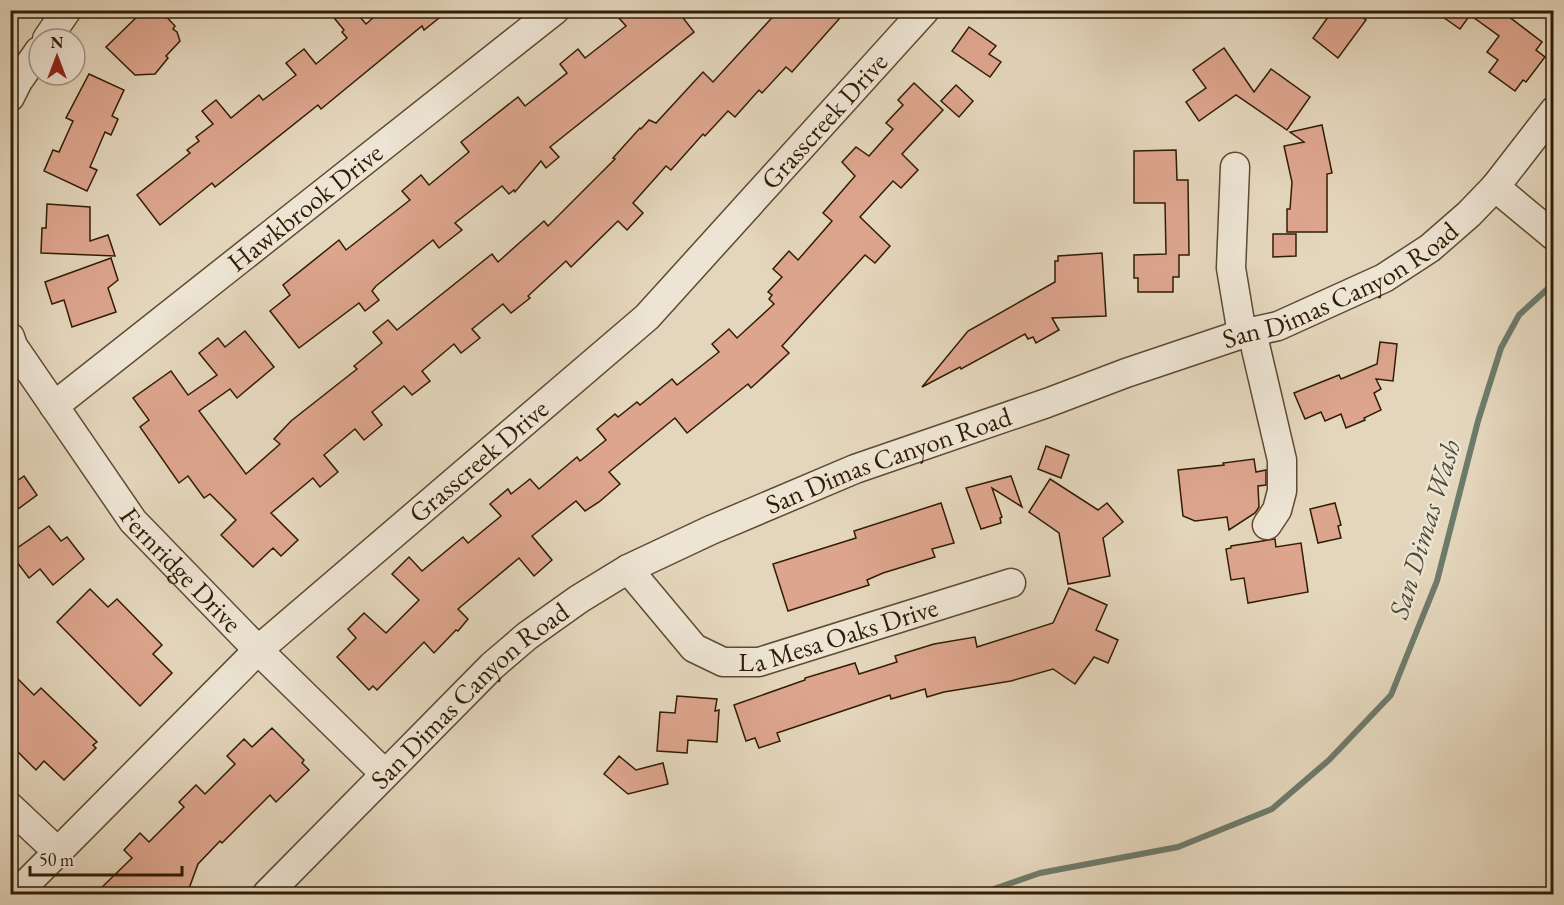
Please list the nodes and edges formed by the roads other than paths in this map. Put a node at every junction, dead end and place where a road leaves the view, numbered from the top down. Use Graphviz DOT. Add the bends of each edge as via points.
graph roads {
  1 [pos="68,10"];
  2 [pos="555,10"];
  3 [pos="925,10"];
  4 [pos="56,27"];
  5 [pos="27,68"];
  6 [pos="10,97"];
  7 [pos="1554,111"];
  8 [pos="1235,167"];
  9 [pos="1495,187"];
  10 [pos="1554,236"];
  11 [pos="1247,333"];
  12 [pos="10,337"];
  13 [pos="54,406"];
  14 [pos="1267,525"];
  15 [pos="628,569"];
  16 [pos="1011,583"];
  17 [pos="258,650"];
  18 [pos="385,774"];
  19 [pos="10,807"];
  20 [pos="59,853"];
  21 [pos="16,894"];
  22 [pos="267,894"];
  1 -- 4 [label="street"];
  2 -- 13 [label="street, Hawkbrook Drive"];
  3 -- 17 [label="street, Grasscreek Drive" via="647,317"];
  5 -- 6 [label="street"];
  7 -- 9 [label="street, San Dimas Canyon Road"];
  8 -- 11 [label="street" via="1232,268"];
  9 -- 10 [label="street"];
  9 -- 11 [label="street, San Dimas Canyon Road" via="1430,248 1384,278 1278,326"];
  11 -- 14 [label="street" via="1282,460 1282,491 1277,510"];
  11 -- 15 [label="street, San Dimas Canyon Road" via="855,469"];
  12 -- 13 [label="street, Fernridge Drive"];
  13 -- 17 [label="street, Fernridge Drive" via="133,521"];
  15 -- 16 [label="street, La Mesa Oaks Drive" via="694,648 723,662 759,662"];
  15 -- 18 [label="street, San Dimas Canyon Road" via="527,636"];
  17 -- 18 [label="street, Fernridge Drive"];
  17 -- 20 [label="street, Grasscreek Drive"];
  18 -- 22 [label="street, San Dimas Canyon Road"];
  19 -- 20 [label="street"];
  20 -- 21 [label="street, Grasscreek Drive"];
}
